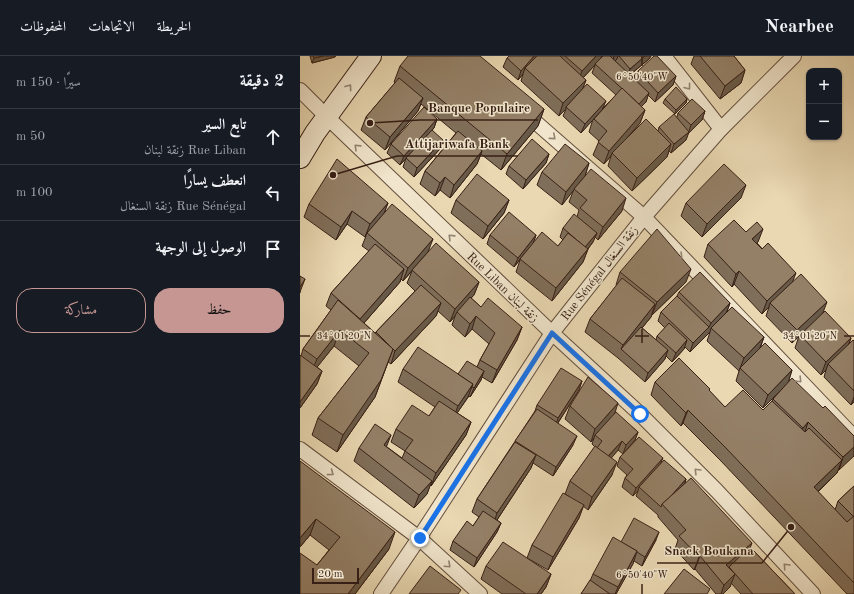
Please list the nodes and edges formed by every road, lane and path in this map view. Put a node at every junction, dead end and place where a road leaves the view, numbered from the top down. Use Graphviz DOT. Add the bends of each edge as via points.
graph roads {
  1 [pos="371,56"];
  2 [pos="664,56"];
  3 [pos="794,56"];
  4 [pos="300,90"];
  5 [pos="514,103"];
  6 [pos="327,117"];
  7 [pos="721,129"];
  8 [pos="303,148"];
  9 [pos="644,217"];
  10 [pos="552,333"];
  11 [pos="854,437"];
  12 [pos="300,449"];
  13 [pos="420,538"];
  14 [pos="381,594"];
  15 [pos="480,594"];
  16 [pos="813,594"];
  6 -- 1 [label="street, one-way"];
  2 -- 7 [label="street, one-way"];
  3 -- 7 [label="street, Rue Sénégal زنقة السنغال"];
  4 -- 6 [label="street, Rue Liban زنقة لبنان"];
  5 -- 9 [label="street, one-way"];
  6 -- 8 [label="street"];
  10 -- 6 [label="street, Rue Liban زنقة لبنان, one-way"];
  7 -- 9 [label="street, Rue Sénégal زنقة السنغال"];
  9 -- 10 [label="street, Rue Sénégal زنقة السنغال"];
  9 -- 11 [label="street, one-way"];
  10 -- 13 [label="street, Rue Sénégal زنقة السنغال"];
  16 -- 10 [label="street, Rue Liban زنقة لبنان, one-way" via="717,491 640,414"];
  12 -- 13 [label="street, one-way"];
  13 -- 14 [label="street, Rue Sénégal زنقة السنغال"];
  13 -- 15 [label="street, one-way"];
}
